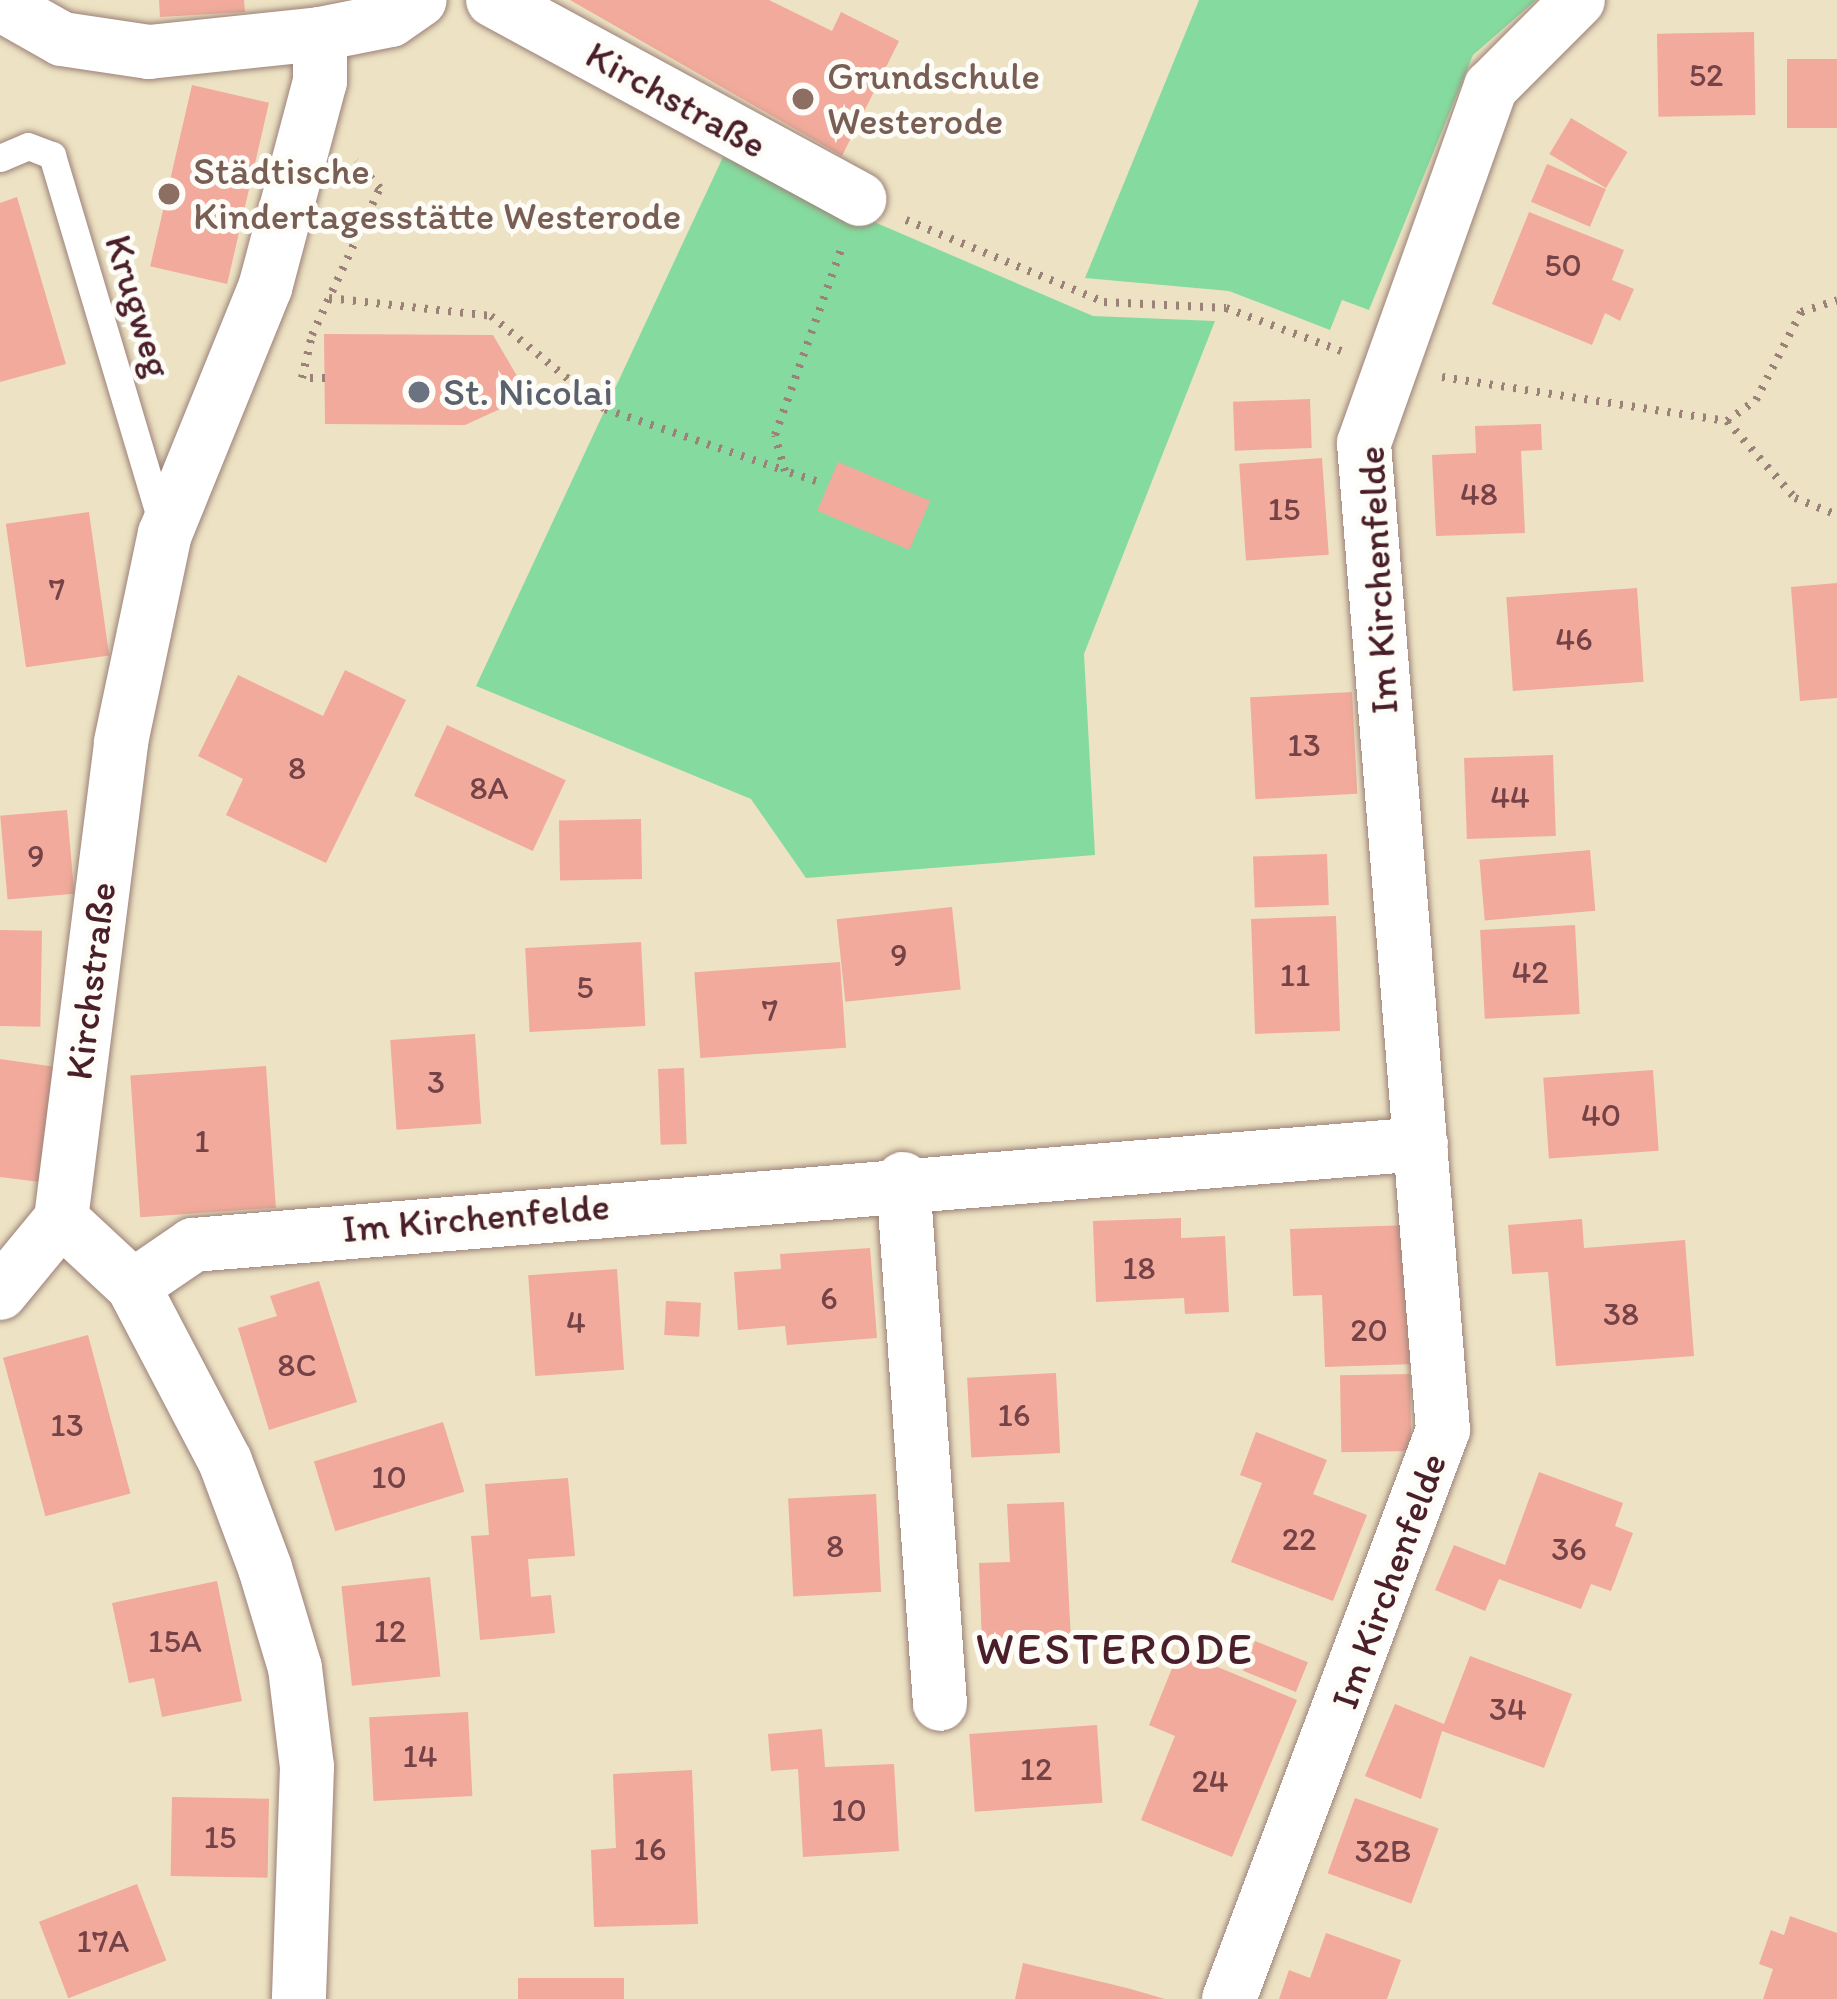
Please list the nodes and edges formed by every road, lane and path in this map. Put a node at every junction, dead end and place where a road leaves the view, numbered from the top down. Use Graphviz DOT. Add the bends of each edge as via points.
graph roads {
  1 [pos="420,0"];
  2 [pos="493,0"];
  3 [pos="1578,0"];
  4 [pos="0,4"];
  5 [pos="320,34"];
  6 [pos="305,139"];
  7 [pos="0,158"];
  8 [pos="860,199"];
  9 [pos="329,298"];
  10 [pos="1837,300"];
  11 [pos="1389,369"];
  12 [pos="325,378"];
  13 [pos="1727,421"];
  14 [pos="785,470"];
  15 [pos="816,482"];
  16 [pos="1837,514"];
  17 [pos="165,533"];
  18 [pos="1421,1144"];
  19 [pos="903,1179"];
  20 [pos="61,1220"];
  21 [pos="133,1286"];
  22 [pos="0,1293"];
  23 [pos="940,1703"];
  24 [pos="299,1999"];
  25 [pos="1228,1999"];
  1 -- 5 [label="street" via="391,20"];
  2 -- 8 [label="street, Kirchstraße"];
  3 -- 11 [label="street, Im Kirchenfelde" via="1491,87"];
  4 -- 5 [label="street" via="62,39 112,50 202,51"];
  5 -- 6 [label="street, Kirchstraße"];
  6 -- 9 [label="path" via="370,167 380,188"];
  6 -- 17 [label="street, Kirchstraße" via="265,288"];
  7 -- 17 [label="lane, Krugweg" via="28,146 52,155"];
  8 -- 11 [label="path" via="1105,302 1226,308"];
  8 -- 14 [label="path" via="775,435"];
  9 -- 12 [label="path" via="302,378"];
  9 -- 14 [label="path" via="491,316 605,409"];
  10 -- 13 [label="path" via="1801,313 1756,400"];
  11 -- 13 [label="path"];
  11 -- 18 [label="street, Im Kirchenfelde" via="1364,443"];
  13 -- 16 [label="path" via="1795,498"];
  14 -- 15 [label="path"];
  17 -- 20 [label="street, Kirchstraße" via="121,742"];
  18 -- 19 [label="street, Im Kirchenfelde"];
  18 -- 25 [label="street, Im Kirchenfelde" via="1442,1383 1436,1463"];
  19 -- 21 [label="street, Im Kirchenfelde" via="193,1245"];
  19 -- 23 [label="street"];
  20 -- 21 [label="street"];
  20 -- 22 [label="street"];
  21 -- 24 [label="street" via="225,1462 295,1668 307,1768"];
}
